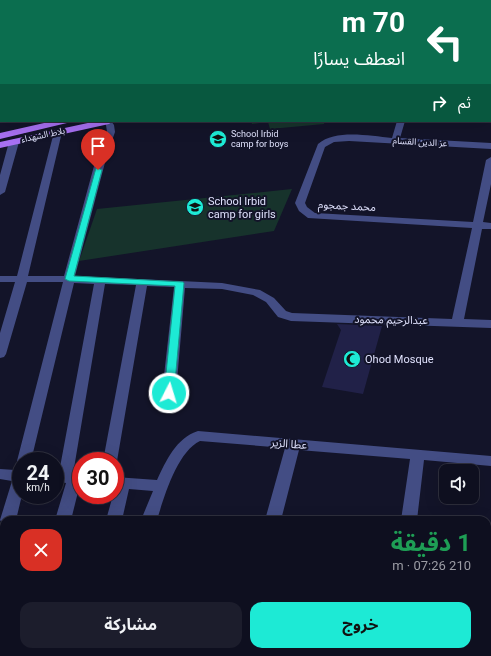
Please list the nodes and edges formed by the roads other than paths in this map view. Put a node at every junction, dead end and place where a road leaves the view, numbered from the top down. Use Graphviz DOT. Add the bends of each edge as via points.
graph roads {
  1 [pos="60,122"];
  2 [pos="103,122"];
  3 [pos="108,122"];
  4 [pos="401,122"];
  5 [pos="58,132"];
  6 [pos="0,136"];
  7 [pos="349,138"];
  8 [pos="395,141"];
  9 [pos="14,142"];
  10 [pos="0,145"];
  11 [pos="491,146"];
  12 [pos="491,160"];
  13 [pos="0,192"];
  14 [pos="479,225"];
  15 [pos="491,226"];
  16 [pos="0,279"];
  17 [pos="22,279"];
  18 [pos="69,279"];
  19 [pos="100,280"];
  20 [pos="142,282"];
  21 [pos="180,283"];
  22 [pos="458,321"];
  23 [pos="491,324"];
  24 [pos="0,354"];
  25 [pos="169,393"];
  26 [pos="293,445"];
  27 [pos="26,452"];
  28 [pos="112,452"];
  29 [pos="418,455"];
  30 [pos="491,461"];
  31 [pos="0,474"];
  32 [pos="12,475"];
  33 [pos="69,479"];
  34 [pos="124,482"];
  35 [pos="161,486"];
  36 [pos="13,504"];
  37 [pos="116,504"];
  38 [pos="9,516"];
  39 [pos="64,516"];
  40 [pos="115,516"];
  41 [pos="150,516"];
  42 [pos="274,516"];
  43 [pos="409,516"];
  1 -- 6 [label="main road"];
  2 -- 5 [label="main road, بلاط الشهداء"];
  3 -- 18 [label="street" via="111,132 102,155"];
  4 -- 8 [label="street"];
  5 -- 9 [label="main road, بلاط الشهداء"];
  5 -- 17 [label="street"];
  7 -- 8 [label="street, عز الدين القسام"];
  7 -- 14 [label="street, محمد جمجوم" via="326,141 321,146 300,203 312,216"];
  8 -- 11 [label="street, عز الدين القسام"];
  9 -- 10 [label="main road, بلاط الشهداء"];
  9 -- 13 [label="street"];
  12 -- 14 [label="street"];
  14 -- 15 [label="street, محمد جمجوم"];
  14 -- 22 [label="street"];
  16 -- 17 [label="street"];
  17 -- 18 [label="street"];
  17 -- 24 [label="street"];
  18 -- 19 [label="street"];
  18 -- 27 [label="street"];
  19 -- 20 [label="street"];
  19 -- 33 [label="street"];
  20 -- 21 [label="street"];
  20 -- 28 [label="street"];
  21 -- 22 [label="street, عبدالرحيم محمود" via="256,292 270,300 282,314 291,317"];
  21 -- 25 [label="street"];
  22 -- 23 [label="street, عبدالرحيم محمود"];
  26 -- 29 [label="street, عطا الزير"];
  26 -- 35 [label="street, عطا الزير" via="193,437 182,448"];
  26 -- 42 [label="street"];
  29 -- 30 [label="street, عطا الزير"];
  29 -- 43 [label="street"];
  31 -- 32 [label="street"];
  33 -- 39 [label="street"];
  34 -- 35 [label="street"];
  35 -- 41 [label="street, عطا الزير"];
  36 -- 38 [label="street"];
  37 -- 40 [label="street"];
}
